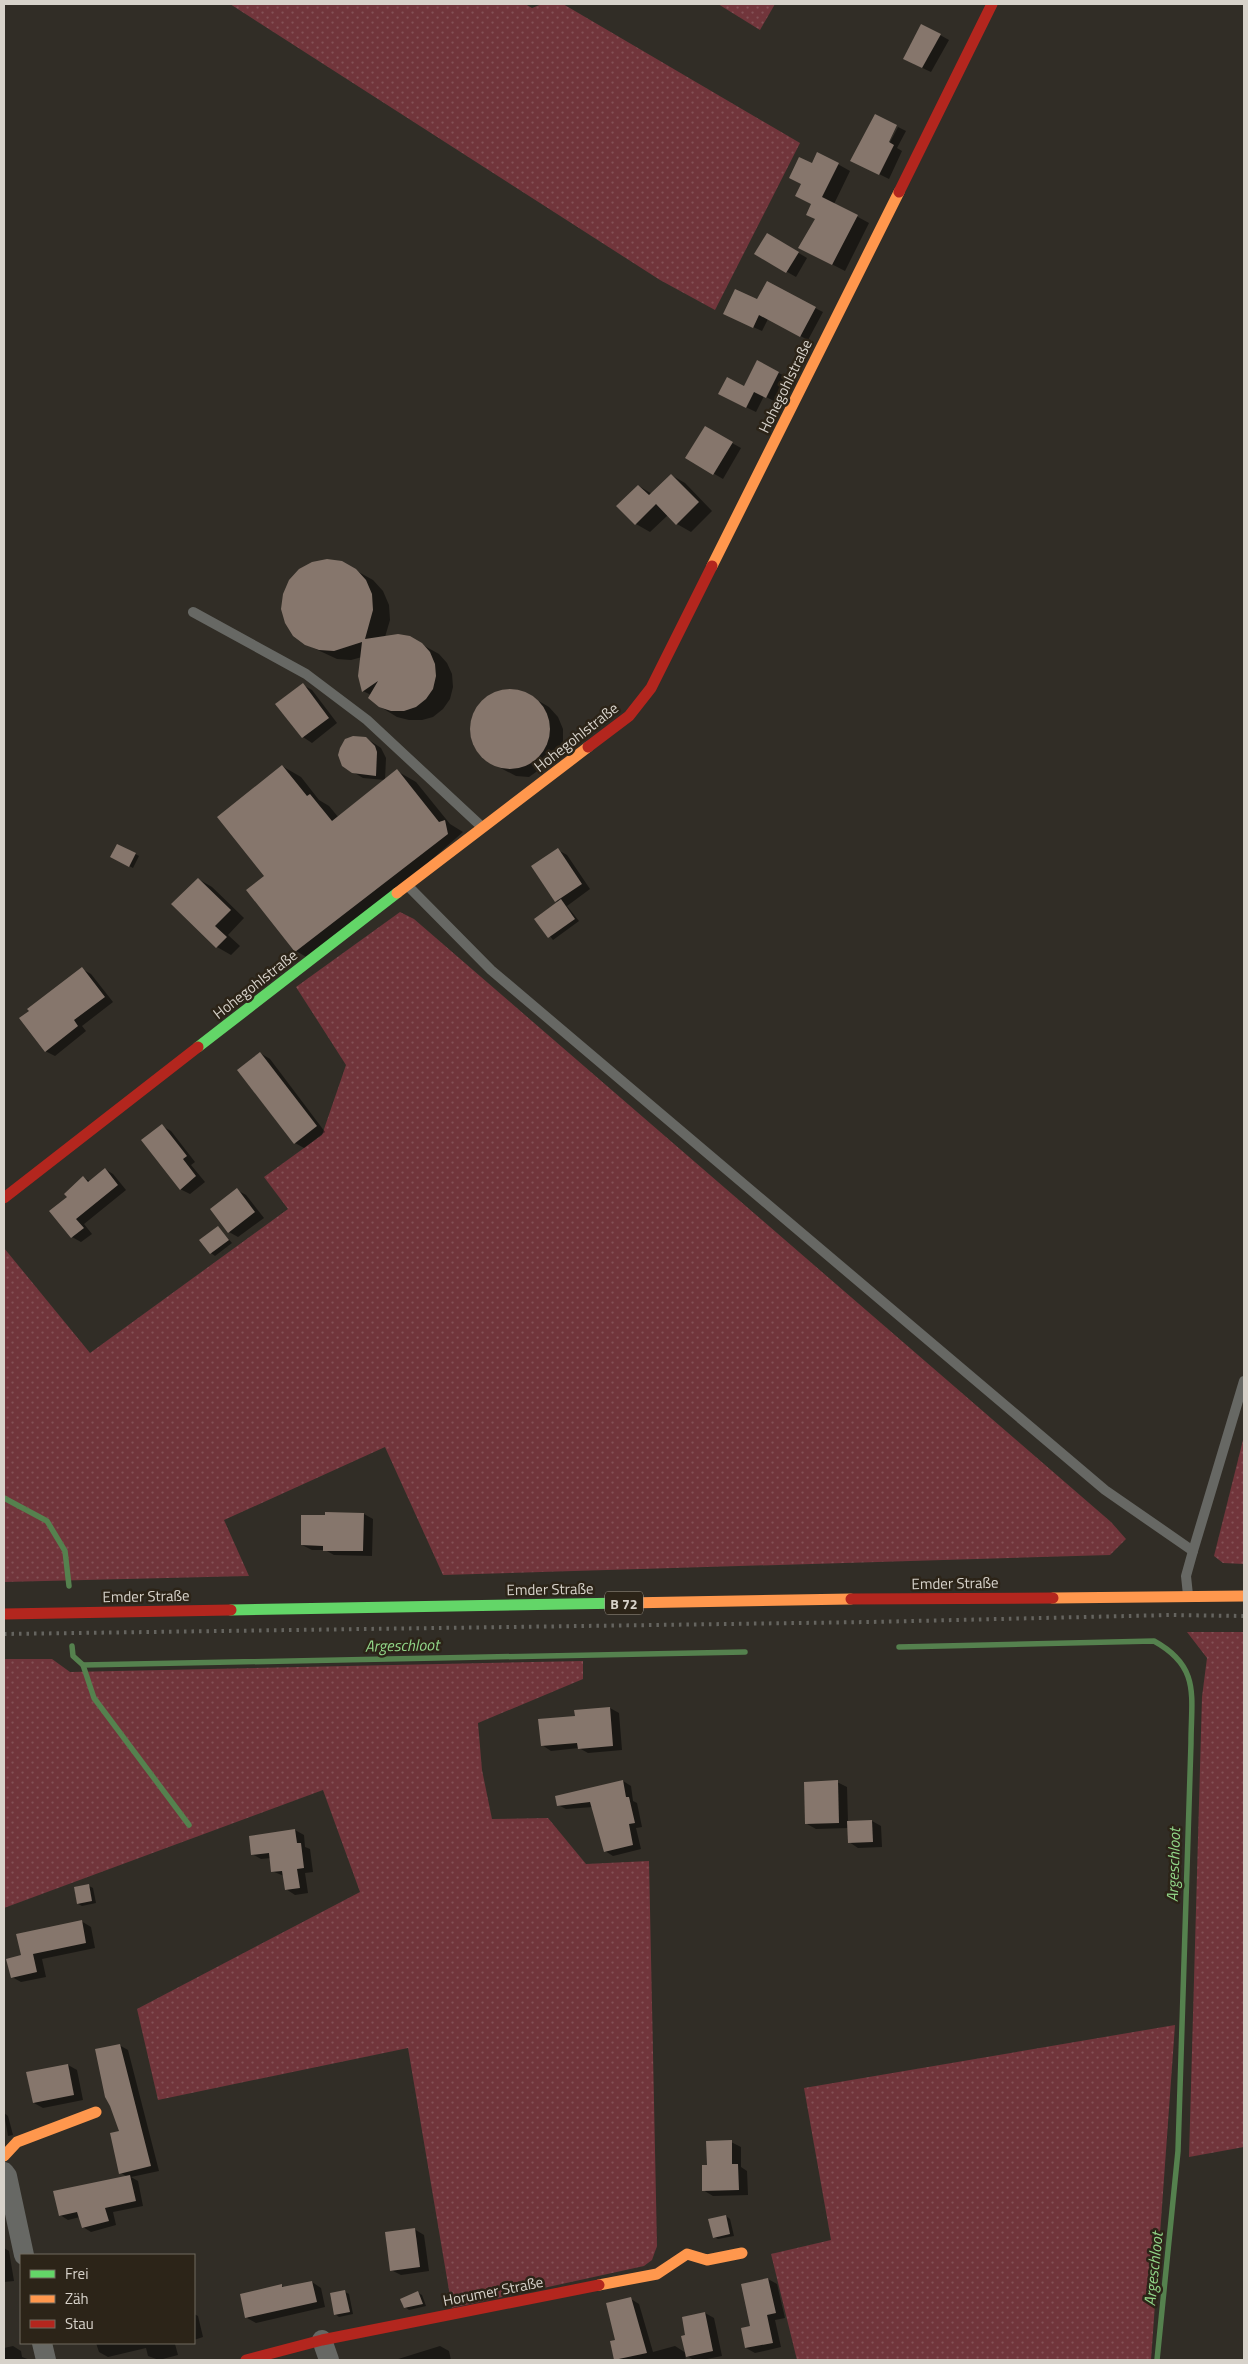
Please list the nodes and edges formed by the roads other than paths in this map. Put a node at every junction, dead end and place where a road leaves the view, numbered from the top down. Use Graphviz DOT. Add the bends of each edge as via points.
graph roads {
  1 [pos="992,4"];
  2 [pos="193,612"];
  3 [pos="483,828"];
  4 [pos="407,885"];
  5 [pos="4,1198"];
  6 [pos="1244,1381"];
  7 [pos="1193,1551"];
  8 [pos="1188,1595"];
  9 [pos="1244,1596"];
  10 [pos="4,1614"];
  11 [pos="96,2112"];
  12 [pos="4,2156"];
  13 [pos="4,2172"];
  14 [pos="742,2253"];
  15 [pos="24,2254"];
  16 [pos="322,2340"];
  17 [pos="42,2344"];
  18 [pos="46,2360"];
  19 [pos="246,2360"];
  20 [pos="329,2360"];
  1 -- 3 [label="street, Hohegohlstraße" via="651,688 629,716"];
  2 -- 3 [label="lane" via="306,674 367,720"];
  3 -- 4 [label="street, Hohegohlstraße"];
  4 -- 5 [label="street, Hohegohlstraße"];
  4 -- 7 [label="lane" via="491,970 1105,1490"];
  6 -- 7 [label="lane"];
  7 -- 8 [label="lane" via="1186,1576"];
  8 -- 9 [label="street, Emder Straße / B 72"];
  8 -- 10 [label="street, Emder Straße / B 72"];
  11 -- 12 [label="street" via="17,2142"];
  13 -- 15 [label="street"];
  14 -- 16 [label="street, Horumer Straße" via="707,2260 687,2254 658,2274"];
  16 -- 19 [label="street, Horumer Straße"];
  16 -- 20 [label="street"];
  17 -- 18 [label="street"];
}
